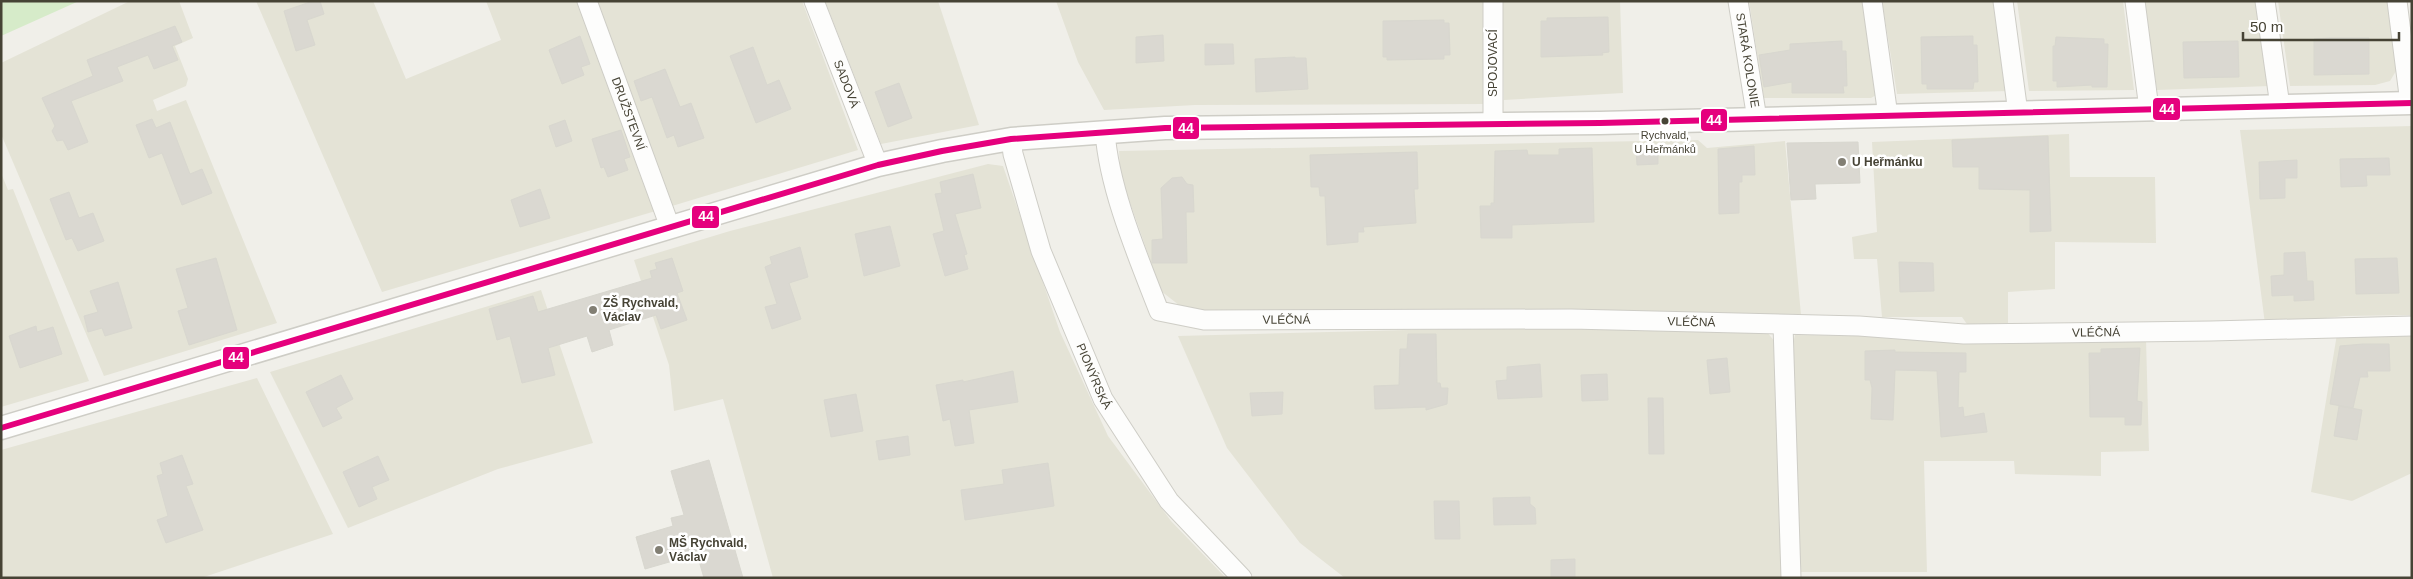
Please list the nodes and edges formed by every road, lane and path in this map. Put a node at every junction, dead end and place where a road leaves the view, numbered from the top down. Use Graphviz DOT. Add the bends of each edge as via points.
graph roads {
  1 [pos="587,1"];
  2 [pos="814,1"];
  3 [pos="1493,1"];
  4 [pos="1738,1"];
  5 [pos="1872,1"];
  6 [pos="2003,1"];
  7 [pos="2135,1"];
  8 [pos="2265,1"];
  9 [pos="2397,1"];
  10 [pos="2411,103"];
  11 [pos="2280,106"];
  12 [pos="2150,109"];
  13 [pos="2018,113"];
  14 [pos="1888,116"];
  15 [pos="1757,119"];
  16 [pos="1493,125"];
  17 [pos="1105,132"];
  18 [pos="1011,140"];
  19 [pos="878,165"];
  20 [pos="670,227"];
  21 [pos="1783,325"];
  22 [pos="2412,326"];
  23 [pos="1,428"];
  24 [pos="1242,578"];
  25 [pos="1791,578"];
  1 -- 20 [label="street, DRUŽSTEVNÍ"];
  2 -- 19 [label="street, SADOVÁ"];
  3 -- 16 [label="street, SPOJOVACÍ"];
  4 -- 15 [label="street, STARÁ KOLONIE"];
  5 -- 14 [label="street"];
  6 -- 13 [label="street"];
  7 -- 12 [label="street"];
  8 -- 11 [label="street"];
  9 -- 10 [label="street"];
  10 -- 11 [label="street"];
  11 -- 12 [label="street"];
  12 -- 13 [label="street"];
  13 -- 14 [label="street"];
  14 -- 15 [label="street"];
  15 -- 16 [label="street"];
  16 -- 17 [label="street" via="1165,128"];
  17 -- 18 [label="street"];
  17 -- 21 [label="street, VLÉČNÁ" via="1113,177 1159,311 1204,320 1571,319"];
  18 -- 19 [label="street"];
  18 -- 24 [label="street, PIONÝRSKÁ" via="1040,251 1103,399 1169,501"];
  19 -- 20 [label="street"];
  20 -- 23 [label="street"];
  21 -- 22 [label="street, VLÉČNÁ" via="1859,326 1964,334"];
  21 -- 25 [label="street"];
}
